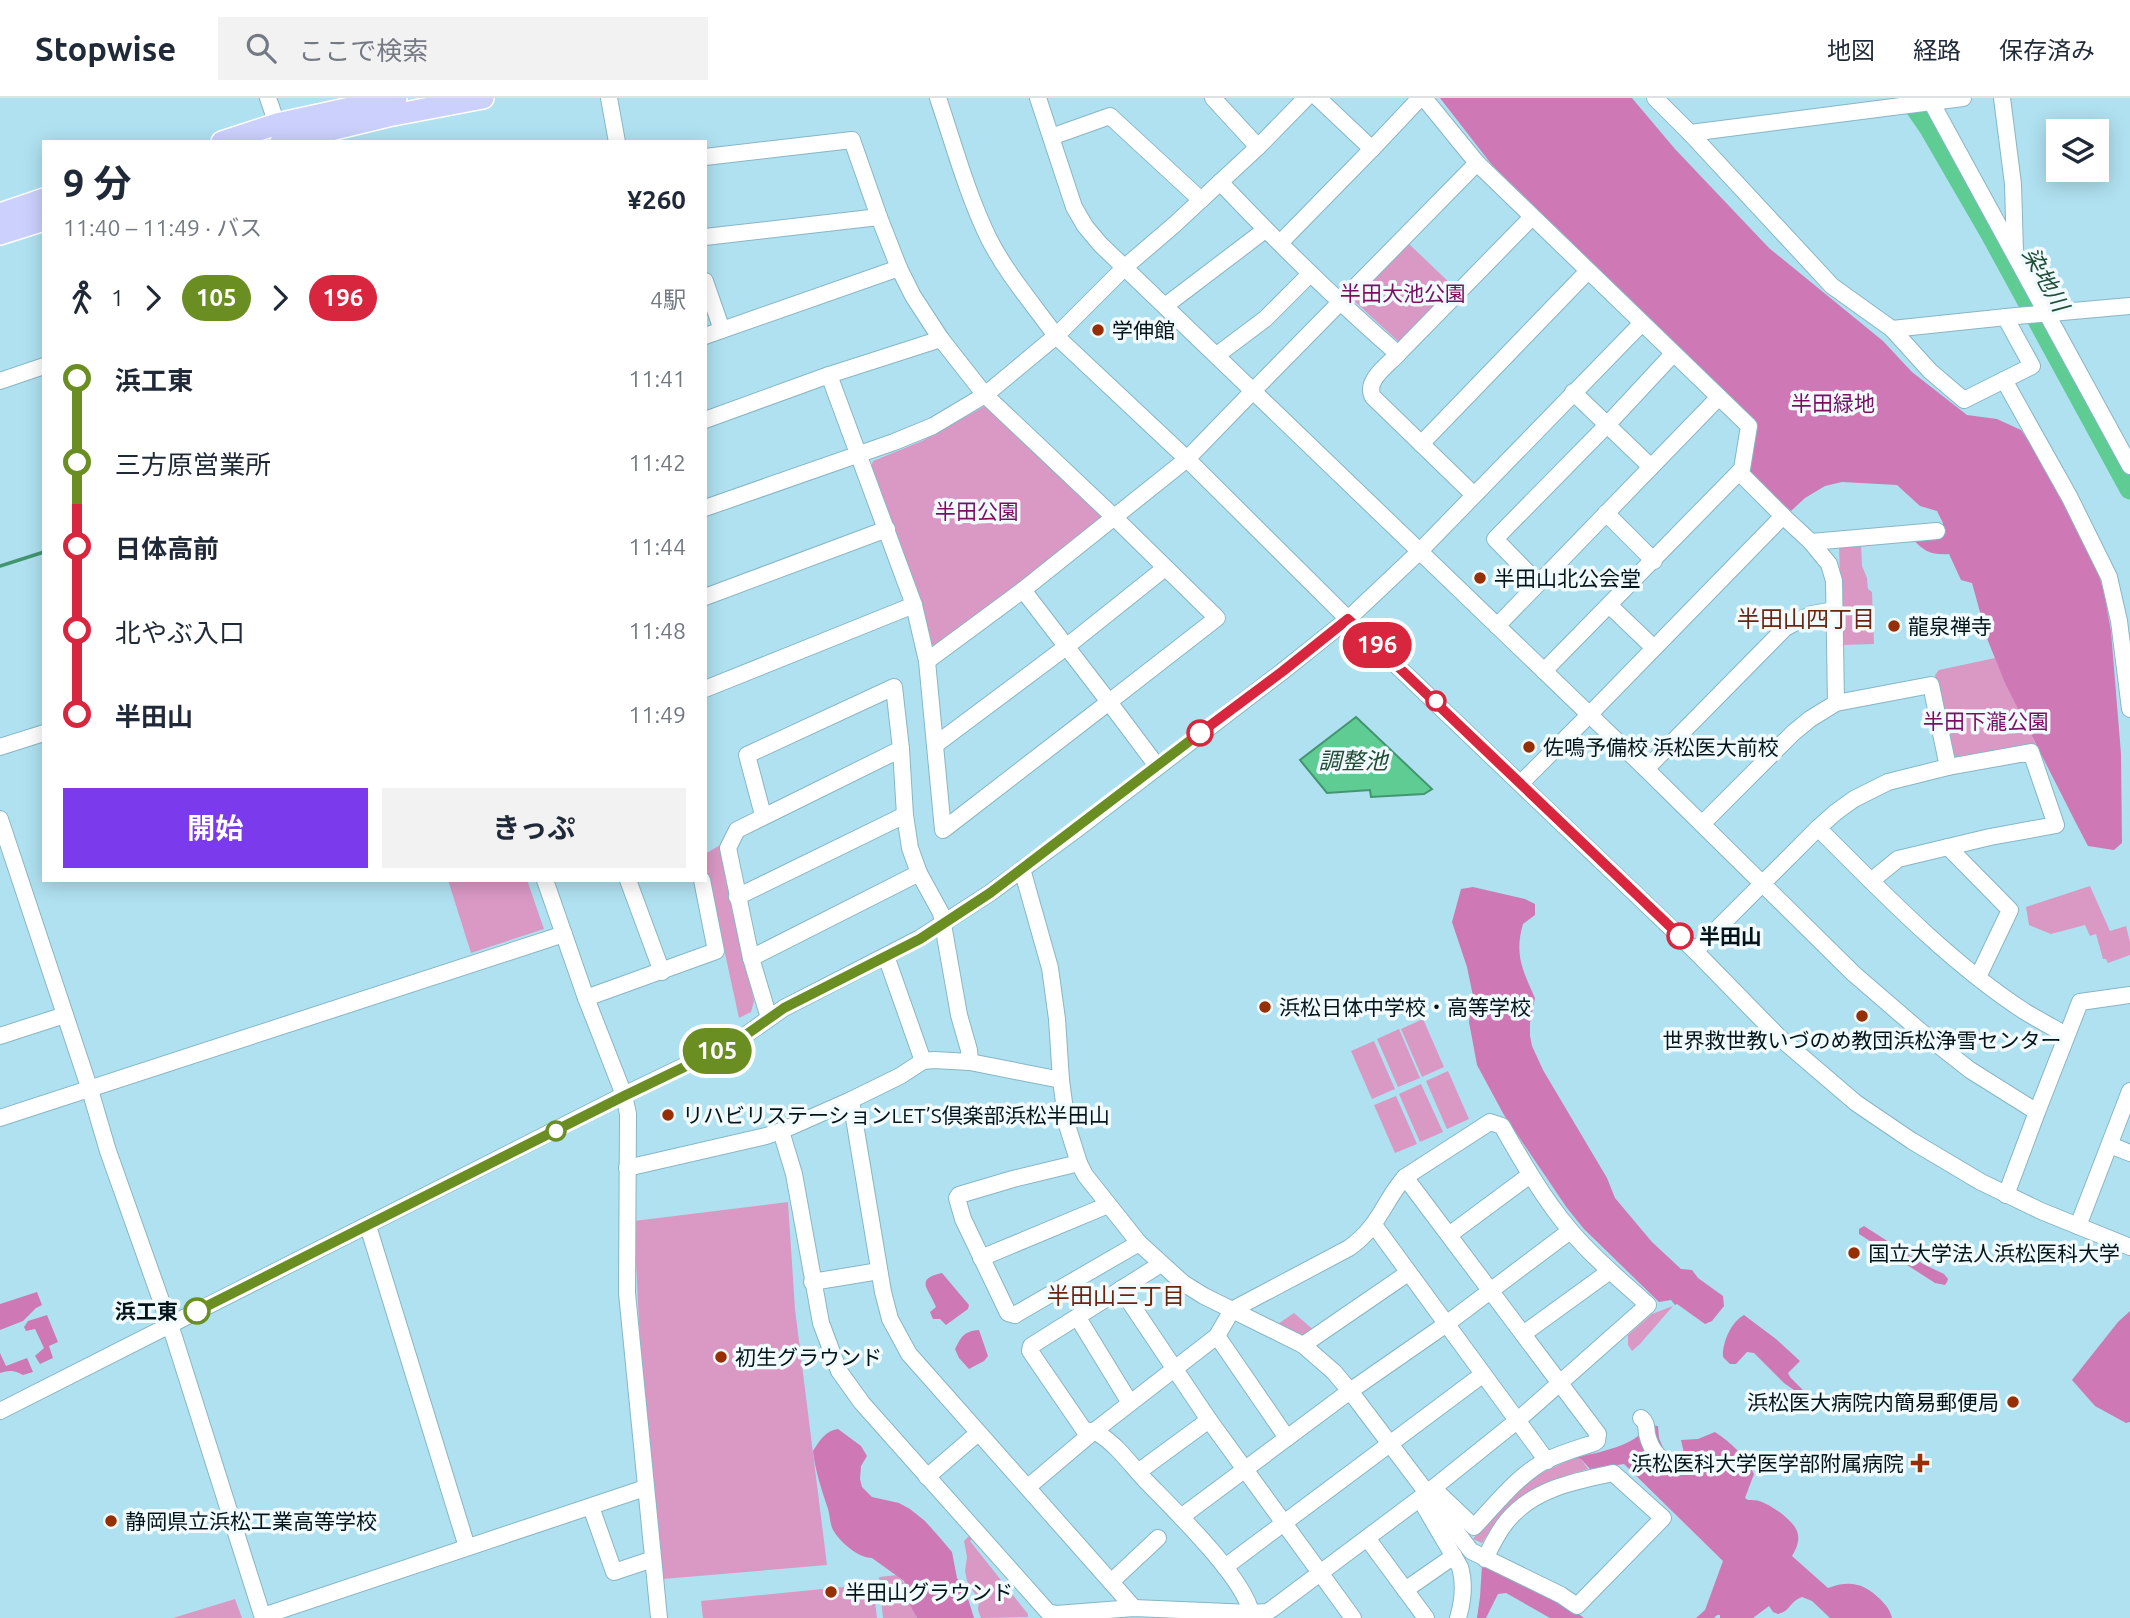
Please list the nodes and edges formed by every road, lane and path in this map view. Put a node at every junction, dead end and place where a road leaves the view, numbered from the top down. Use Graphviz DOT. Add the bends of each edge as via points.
graph roads {
  1 [pos="268,98"];
  2 [pos="396,98"];
  3 [pos="483,98"];
  4 [pos="609,98"];
  5 [pos="938,98"];
  6 [pos="1038,98"];
  7 [pos="1213,98"];
  8 [pos="1306,98"];
  9 [pos="1318,98"];
  10 [pos="1422,98"];
  11 [pos="1655,98"];
  12 [pos="1963,98"];
  13 [pos="2002,98"];
  14 [pos="367,101"];
  15 [pos="1928,101"];
  16 [pos="1690,133"];
  17 [pos="281,137"];
  18 [pos="1051,137"];
  19 [pos="246,140"];
  20 [pos="617,140"];
  21 [pos="1258,147"];
  22 [pos="1372,149"];
  23 [pos="707,157"];
  24 [pos="1476,163"];
  25 [pos="1220,182"];
  26 [pos="42,200"];
  27 [pos="1201,200"];
  28 [pos="0,214"];
  29 [pos="879,217"];
  30 [pos="1532,217"];
  31 [pos="42,221"];
  32 [pos="1265,230"];
  33 [pos="0,234"];
  34 [pos="707,237"];
  35 [pos="1280,243"];
  36 [pos="2016,258"];
  37 [pos="1125,267"];
  38 [pos="899,268"];
  39 [pos="1588,271"];
  40 [pos="1310,274"];
  41 [pos="707,287"];
  42 [pos="1340,304"];
  43 [pos="1165,306"];
  44 [pos="2130,306"];
  45 [pos="2045,313"];
  46 [pos="2010,316"];
  47 [pos="1642,323"];
  48 [pos="1892,329"];
  49 [pos="722,330"];
  50 [pos="707,335"];
  51 [pos="1056,336"];
  52 [pos="941,339"];
  53 [pos="1398,354"];
  54 [pos="1673,354"];
  55 [pos="1217,355"];
  56 [pos="42,367"];
  57 [pos="829,375"];
  58 [pos="2004,380"];
  59 [pos="0,381"];
  60 [pos="1253,391"];
  61 [pos="1573,392"];
  62 [pos="985,395"];
  63 [pos="1719,397"];
  64 [pos="707,418"];
  65 [pos="1607,425"];
  66 [pos="1421,444"];
  67 [pos="859,454"];
  68 [pos="1187,459"];
  69 [pos="2130,466"];
  70 [pos="1651,467"];
  71 [pos="1739,472"];
  72 [pos="1475,495"];
  73 [pos="707,507"];
  74 [pos="1606,513"];
  75 [pos="1783,516"];
  76 [pos="1115,517"];
  77 [pos="887,529"];
  78 [pos="1937,531"];
  79 [pos="1811,542"];
  80 [pos="1419,552"];
  81 [pos="1654,561"];
  82 [pos="1165,568"];
  83 [pos="1538,583"];
  84 [pos="1023,590"];
  85 [pos="707,596"];
  86 [pos="914,605"];
  87 [pos="1610,606"];
  88 [pos="1835,610"];
  89 [pos="1348,619"];
  90 [pos="1497,626"];
  91 [pos="1066,646"];
  92 [pos="1654,648"];
  93 [pos="927,661"];
  94 [pos="1544,671"];
  95 [pos="2128,671"];
  96 [pos="707,684"];
  97 [pos="1109,702"];
  98 [pos="1836,703"];
  99 [pos="2130,709"];
  100 [pos="1590,715"];
  101 [pos="42,734"];
  102 [pos="935,744"];
  103 [pos="0,747"];
  104 [pos="901,749"];
  105 [pos="1157,766"];
  106 [pos="1948,767"];
  107 [pos="1646,769"];
  108 [pos="1521,783"];
  109 [pos="763,815"];
  110 [pos="905,815"];
  111 [pos="0,819"];
  112 [pos="1702,824"];
  113 [pos="1818,828"];
  114 [pos="1948,847"];
  115 [pos="1022,869"];
  116 [pos="919,873"];
  117 [pos="1871,881"];
  118 [pos="546,882"];
  119 [pos="629,882"];
  120 [pos="702,882"];
  121 [pos="1763,884"];
  122 [pos="737,897"];
  123 [pos="944,924"];
  124 [pos="564,933"];
  125 [pos="1695,951"];
  126 [pos="886,956"];
  127 [pos="751,958"];
  128 [pos="662,972"];
  129 [pos="1978,977"];
  130 [pos="2130,995"];
  131 [pos="586,998"];
  132 [pos="65,1015"];
  133 [pos="769,1018"];
  134 [pos="2066,1035"];
  135 [pos="0,1036"];
  136 [pos="923,1061"];
  137 [pos="970,1062"];
  138 [pos="1060,1080"];
  139 [pos="90,1090"];
  140 [pos="2130,1091"];
  141 [pos="624,1096"];
  142 [pos="851,1100"];
  143 [pos="2037,1112"];
  144 [pos="0,1118"];
  145 [pos="781,1131"];
  146 [pos="2110,1145"];
  147 [pos="2130,1153"];
  148 [pos="1079,1163"];
  149 [pos="627,1168"];
  150 [pos="1530,1175"];
  151 [pos="1405,1177"];
  152 [pos="2006,1195"];
  153 [pos="1108,1205"];
  154 [pos="1374,1225"];
  155 [pos="368,1226"];
  156 [pos="2078,1226"];
  157 [pos="1570,1231"];
  158 [pos="1449,1235"];
  159 [pos="1139,1242"];
  160 [pos="2130,1247"];
  161 [pos="981,1258"];
  162 [pos="1161,1264"];
  163 [pos="879,1271"];
  164 [pos="1610,1271"];
  165 [pos="1408,1273"];
  166 [pos="812,1282"];
  167 [pos="1121,1289"];
  168 [pos="1490,1290"];
  169 [pos="1233,1310"];
  170 [pos="1078,1318"];
  171 [pos="169,1325"];
  172 [pos="1446,1325"];
  173 [pos="1523,1335"];
  174 [pos="1217,1336"];
  175 [pos="1303,1345"];
  176 [pos="1174,1370"];
  177 [pos="1482,1375"];
  178 [pos="1560,1382"];
  179 [pos="1350,1391"];
  180 [pos="1129,1403"];
  181 [pos="0,1411"];
  182 [pos="1641,1418"];
  183 [pos="1209,1420"];
  184 [pos="1518,1420"];
  185 [pos="1093,1432"];
  186 [pos="978,1433"];
  187 [pos="1287,1438"];
  188 [pos="1390,1444"];
  189 [pos="1547,1461"];
  190 [pos="1678,1467"];
  191 [pos="1245,1470"];
  192 [pos="1138,1472"];
  193 [pos="928,1477"];
  194 [pos="645,1488"];
  195 [pos="1028,1488"];
  196 [pos="1427,1493"];
  197 [pos="592,1507"];
  198 [pos="1181,1517"];
  199 [pos="1284,1523"];
  200 [pos="1158,1538"];
  201 [pos="1367,1538"];
  202 [pos="467,1547"];
  203 [pos="1454,1556"];
  204 [pos="653,1559"];
  205 [pos="1485,1559"];
  206 [pos="1225,1567"];
  207 [pos="1321,1573"];
  208 [pos="1111,1582"];
  209 [pos="1405,1590"];
  210 [pos="1134,1608"];
  211 [pos="1251,1615"];
  212 [pos="1055,1616"];
  213 [pos="263,1617"];
  214 [pos="659,1618"];
  215 [pos="1353,1618"];
  216 [pos="1426,1618"];
  217 [pos="1458,1618"];
  1 -- 17 [label="street"];
  2 -- 14 [label="main road"];
  3 -- 17 [label="main road"];
  4 -- 20 [label="street"];
  5 -- 51 [label="street" via="989,238"];
  6 -- 18 [label="street"];
  7 -- 21 [label="street"];
  8 -- 21 [label="street"];
  9 -- 22 [label="street"];
  10 -- 22 [label="street"];
  10 -- 24 [label="street"];
  11 -- 16 [label="street"];
  12 -- 15 [label="street"];
  13 -- 36 [label="street"];
  14 -- 17 [label="main road"];
  15 -- 16 [label="street"];
  15 -- 36 [label="street"];
  16 -- 48 [label="street" via="1832,286"];
  17 -- 19 [label="main road"];
  18 -- 27 [label="street" via="1110,116"];
  18 -- 37 [label="street" via="1074,207 1100,244"];
  21 -- 25 [label="street"];
  22 -- 35 [label="street"];
  23 -- 29 [label="street" via="852,141"];
  24 -- 30 [label="street"];
  24 -- 42 [label="street"];
  25 -- 27 [label="street"];
  25 -- 32 [label="street"];
  26 -- 28 [label="main road"];
  27 -- 37 [label="street"];
  29 -- 34 [label="street"];
  29 -- 38 [label="street"];
  30 -- 39 [label="street"];
  30 -- 53 [label="street"];
  31 -- 33 [label="main road"];
  32 -- 35 [label="street"];
  32 -- 43 [label="street"];
  35 -- 40 [label="street"];
  36 -- 45 [label="street"];
  37 -- 43 [label="street"];
  37 -- 51 [label="street"];
  38 -- 49 [label="street"];
  38 -- 52 [label="street"];
  39 -- 47 [label="street"];
  39 -- 66 [label="street"];
  40 -- 42 [label="street"];
  40 -- 55 [label="street" via="1265,319"];
  41 -- 49 [label="street"];
  42 -- 53 [label="street"];
  42 -- 60 [label="street"];
  43 -- 55 [label="street"];
  44 -- 45 [label="street"];
  45 -- 46 [label="street"];
  45 -- 69 [label="street"];
  46 -- 48 [label="street"];
  46 -- 58 [label="street" via="2032,366"];
  47 -- 54 [label="street"];
  47 -- 61 [label="street"];
  48 -- 58 [label="street" via="1964,400"];
  49 -- 50 [label="street"];
  51 -- 62 [label="street"];
  51 -- 68 [label="street"];
  52 -- 57 [label="street"];
  52 -- 62 [label="street"];
  53 -- 66 [label="street" via="1372,382 1370,391"];
  54 -- 63 [label="street"];
  54 -- 65 [label="street"];
  55 -- 60 [label="street"];
  56 -- 59 [label="street"];
  57 -- 64 [label="street"];
  57 -- 67 [label="street"];
  58 -- 95 [label="street" via="2109,577"];
  60 -- 68 [label="street"];
  60 -- 80 [label="street"];
  61 -- 65 [label="street"];
  61 -- 72 [label="street"];
  62 -- 67 [label="street" via="933,426"];
  62 -- 76 [label="street"];
  63 -- 70 [label="street"];
  63 -- 71 [label="street" via="1750,428"];
  65 -- 70 [label="street"];
  65 -- 83 [label="street" via="1496,539"];
  66 -- 72 [label="street"];
  67 -- 73 [label="street"];
  67 -- 77 [label="street"];
  68 -- 76 [label="street"];
  68 -- 89 [label="street"];
  70 -- 74 [label="street"];
  71 -- 75 [label="street"];
  71 -- 81 [label="street"];
  72 -- 80 [label="street"];
  74 -- 81 [label="street"];
  74 -- 83 [label="street"];
  75 -- 79 [label="street"];
  75 -- 92 [label="street"];
  76 -- 82 [label="street"];
  76 -- 84 [label="street"];
  77 -- 85 [label="street"];
  77 -- 86 [label="street"];
  78 -- 79 [label="street"];
  79 -- 88 [label="street" via="1829,564"];
  80 -- 89 [label="street"];
  80 -- 90 [label="street"];
  81 -- 87 [label="street"];
  82 -- 91 [label="street"];
  82 -- 97 [label="street" via="1217,618"];
  83 -- 90 [label="street"];
  84 -- 91 [label="street"];
  84 -- 93 [label="street"];
  86 -- 93 [label="street"];
  86 -- 96 [label="street"];
  87 -- 92 [label="street"];
  87 -- 94 [label="street"];
  88 -- 98 [label="street"];
  88 -- 107 [label="street" via="1812,614 1785,628"];
  89 -- 105 [label="street"];
  89 -- 108 [label="street"];
  90 -- 94 [label="street"];
  91 -- 97 [label="street"];
  91 -- 102 [label="street"];
  92 -- 100 [label="street"];
  93 -- 102 [label="street"];
  94 -- 100 [label="street"];
  95 -- 99 [label="street"];
  97 -- 102 [label="street" via="943,830"];
  97 -- 105 [label="street"];
  98 -- 106 [label="street" via="1931,685"];
  98 -- 112 [label="street" via="1793,733"];
  100 -- 107 [label="street"];
  100 -- 108 [label="street"];
  101 -- 103 [label="street"];
  104 -- 109 [label="street"];
  104 -- 109 [label="street" via="894,687 747,755"];
  104 -- 110 [label="street"];
  105 -- 115 [label="street"];
  106 -- 113 [label="street" via="1880,785"];
  106 -- 114 [label="street" via="2031,752 2056,825"];
  107 -- 112 [label="street"];
  108 -- 125 [label="street"];
  109 -- 122 [label="street" via="737,830 728,848"];
  110 -- 116 [label="street"];
  110 -- 122 [label="street"];
  111 -- 132 [label="street"];
  112 -- 121 [label="street"];
  113 -- 117 [label="street"];
  113 -- 121 [label="street"];
  114 -- 117 [label="street" via="1898,859"];
  114 -- 129 [label="street" via="2010,910"];
  115 -- 123 [label="street"];
  115 -- 138 [label="street" via="1050,968"];
  116 -- 123 [label="street"];
  116 -- 127 [label="street"];
  117 -- 129 [label="street"];
  118 -- 124 [label="street"];
  119 -- 128 [label="street"];
  120 -- 128 [label="street" via="716,951"];
  121 -- 125 [label="street"];
  121 -- 143 [label="street" via="1854,974 1919,1030 1970,1070"];
  122 -- 127 [label="street"];
  123 -- 126 [label="street"];
  123 -- 137 [label="street"];
  124 -- 131 [label="street"];
  124 -- 139 [label="street"];
  125 -- 152 [label="street" via="1779,1037 1856,1103"];
  126 -- 133 [label="street"];
  126 -- 136 [label="street"];
  127 -- 133 [label="street"];
  128 -- 131 [label="street"];
  129 -- 134 [label="street"];
  130 -- 134 [label="street" via="2080,1002"];
  131 -- 141 [label="street"];
  132 -- 135 [label="street"];
  132 -- 139 [label="street"];
  133 -- 141 [label="street" via="740,1039"];
  134 -- 143 [label="street"];
  136 -- 137 [label="street"];
  136 -- 142 [label="street"];
  137 -- 138 [label="street"];
  138 -- 148 [label="street"];
  139 -- 144 [label="street"];
  139 -- 171 [label="street"];
  140 -- 146 [label="street"];
  141 -- 149 [label="street"];
  141 -- 155 [label="street"];
  142 -- 145 [label="street"];
  142 -- 163 [label="street"];
  143 -- 152 [label="street"];
  145 -- 149 [label="street"];
  145 -- 166 [label="street" via="794,1174"];
  146 -- 147 [label="street"];
  146 -- 156 [label="street"];
  148 -- 153 [label="street"];
  148 -- 161 [label="street" via="959,1195 963,1219"];
  149 -- 194 [label="street" via="627,1293"];
  150 -- 151 [label="street" via="1502,1126 1490,1122"];
  150 -- 157 [label="street"];
  150 -- 158 [label="street"];
  151 -- 154 [label="street"];
  151 -- 158 [label="street"];
  152 -- 156 [label="street"];
  153 -- 159 [label="street"];
  153 -- 161 [label="street"];
  154 -- 165 [label="street"];
  154 -- 169 [label="street" via="1349,1248"];
  155 -- 171 [label="street"];
  155 -- 202 [label="street"];
  156 -- 160 [label="street"];
  157 -- 164 [label="street"];
  157 -- 168 [label="street"];
  158 -- 168 [label="street"];
  159 -- 161 [label="street" via="1015,1315 1008,1312"];
  159 -- 162 [label="street"];
  162 -- 167 [label="street"];
  162 -- 169 [label="street" via="1194,1290"];
  163 -- 166 [label="street"];
  163 -- 186 [label="street" via="890,1319 909,1354"];
  164 -- 173 [label="street"];
  164 -- 178 [label="street" via="1648,1305"];
  165 -- 172 [label="street"];
  165 -- 175 [label="street"];
  166 -- 193 [label="street" via="839,1371"];
  167 -- 170 [label="street"];
  167 -- 176 [label="street"];
  168 -- 172 [label="street"];
  168 -- 173 [label="street"];
  169 -- 174 [label="street"];
  169 -- 175 [label="street"];
  170 -- 180 [label="street"];
  170 -- 185 [label="street" via="1031,1346 1030,1351 1084,1430"];
  171 -- 181 [label="street"];
  171 -- 213 [label="street"];
  172 -- 177 [label="street"];
  172 -- 179 [label="street"];
  173 -- 178 [label="street"];
  174 -- 176 [label="street"];
  174 -- 187 [label="street"];
  175 -- 179 [label="street"];
  176 -- 180 [label="street"];
  176 -- 183 [label="street"];
  177 -- 184 [label="street"];
  177 -- 188 [label="street"];
  178 -- 184 [label="street"];
  178 -- 189 [label="street" via="1598,1434 1597,1441"];
  179 -- 187 [label="street"];
  179 -- 188 [label="street"];
  180 -- 185 [label="street"];
  182 -- 190 [label="street" via="1646,1422 1650,1446 1665,1462"];
  183 -- 191 [label="street"];
  183 -- 192 [label="street"];
  184 -- 189 [label="street"];
  184 -- 196 [label="street"];
  185 -- 192 [label="street"];
  185 -- 195 [label="street"];
  186 -- 193 [label="street"];
  186 -- 195 [label="street"];
  187 -- 191 [label="street"];
  188 -- 196 [label="street"];
  188 -- 199 [label="street"];
  189 -- 196 [label="street" via="1520,1480 1474,1527"];
  191 -- 198 [label="street"];
  191 -- 199 [label="street"];
  192 -- 198 [label="street"];
  193 -- 212 [label="street"];
  194 -- 197 [label="street"];
  194 -- 204 [label="street"];
  195 -- 208 [label="street"];
  196 -- 201 [label="street"];
  196 -- 203 [label="street"];
  196 -- 205 [label="street" via="1471,1551"];
  197 -- 202 [label="street"];
  197 -- 204 [label="street" via="614,1572"];
  198 -- 206 [label="street"];
  199 -- 206 [label="street"];
  199 -- 207 [label="street"];
  200 -- 208 [label="street"];
  201 -- 207 [label="street"];
  201 -- 209 [label="street"];
  202 -- 213 [label="street"];
  203 -- 209 [label="street"];
  203 -- 217 [label="street" via="1463,1578"];
  204 -- 214 [label="street"];
  205 -- 205 [label="street" via="1577,1606 1663,1518 1613,1473 1585,1479 1542,1494 1521,1508 1507,1521"];
  206 -- 211 [label="street" via="1250,1604"];
  207 -- 211 [label="street" via="1272,1609"];
  207 -- 215 [label="street"];
  208 -- 210 [label="street"];
  209 -- 216 [label="street"];
  210 -- 211 [label="street"];
  210 -- 212 [label="street"];
}
